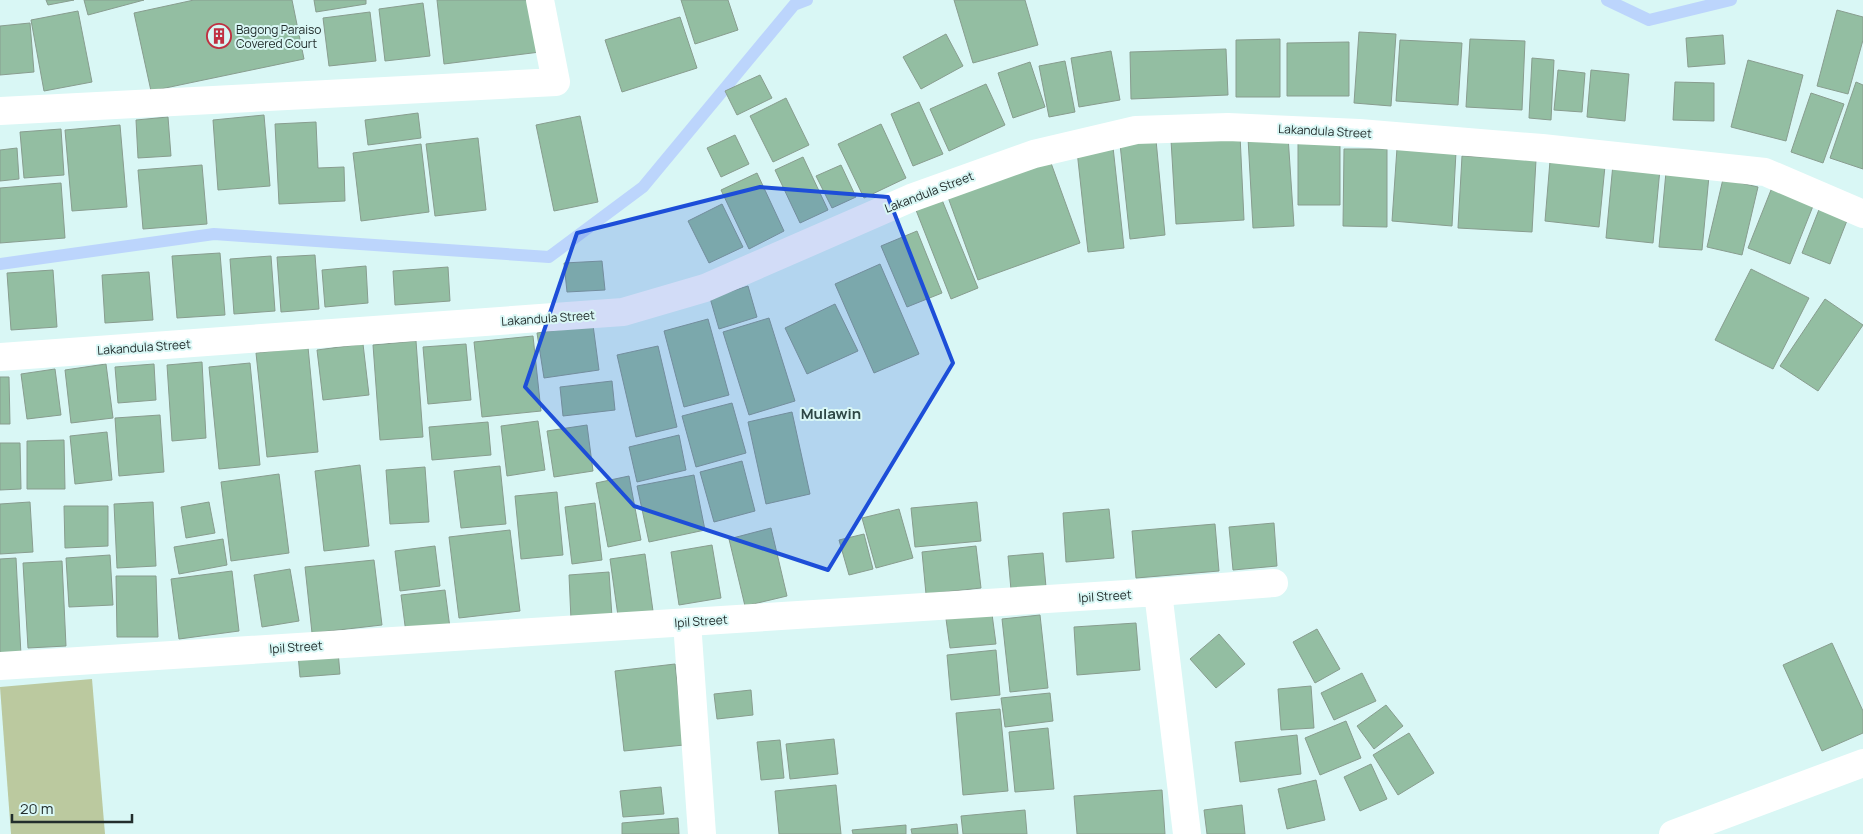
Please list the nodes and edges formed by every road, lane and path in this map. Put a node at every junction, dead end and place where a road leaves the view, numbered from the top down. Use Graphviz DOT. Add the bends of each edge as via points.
graph roads {
  1 [pos="540,0"];
  2 [pos="0,111"];
  3 [pos="1863,214"];
  4 [pos="0,357"];
  5 [pos="1274,583"];
  6 [pos="1158,592"];
  7 [pos="687,622"];
  8 [pos="0,666"];
  9 [pos="1863,763"];
  10 [pos="702,834"];
  11 [pos="1187,834"];
  12 [pos="1673,834"];
  1 -- 2 [label="street" via="556,82"];
  3 -- 4 [label="street, Lakandula Street" via="1765,172 1542,148 1359,133 1228,127 1136,130 1026,157 911,198 705,288 623,312"];
  5 -- 6 [label="street, Ipil Street"];
  6 -- 7 [label="street, Ipil Street"];
  6 -- 11 [label="street"];
  7 -- 8 [label="street, Ipil Street"];
  7 -- 10 [label="street"];
  9 -- 12 [label="street"];
}
